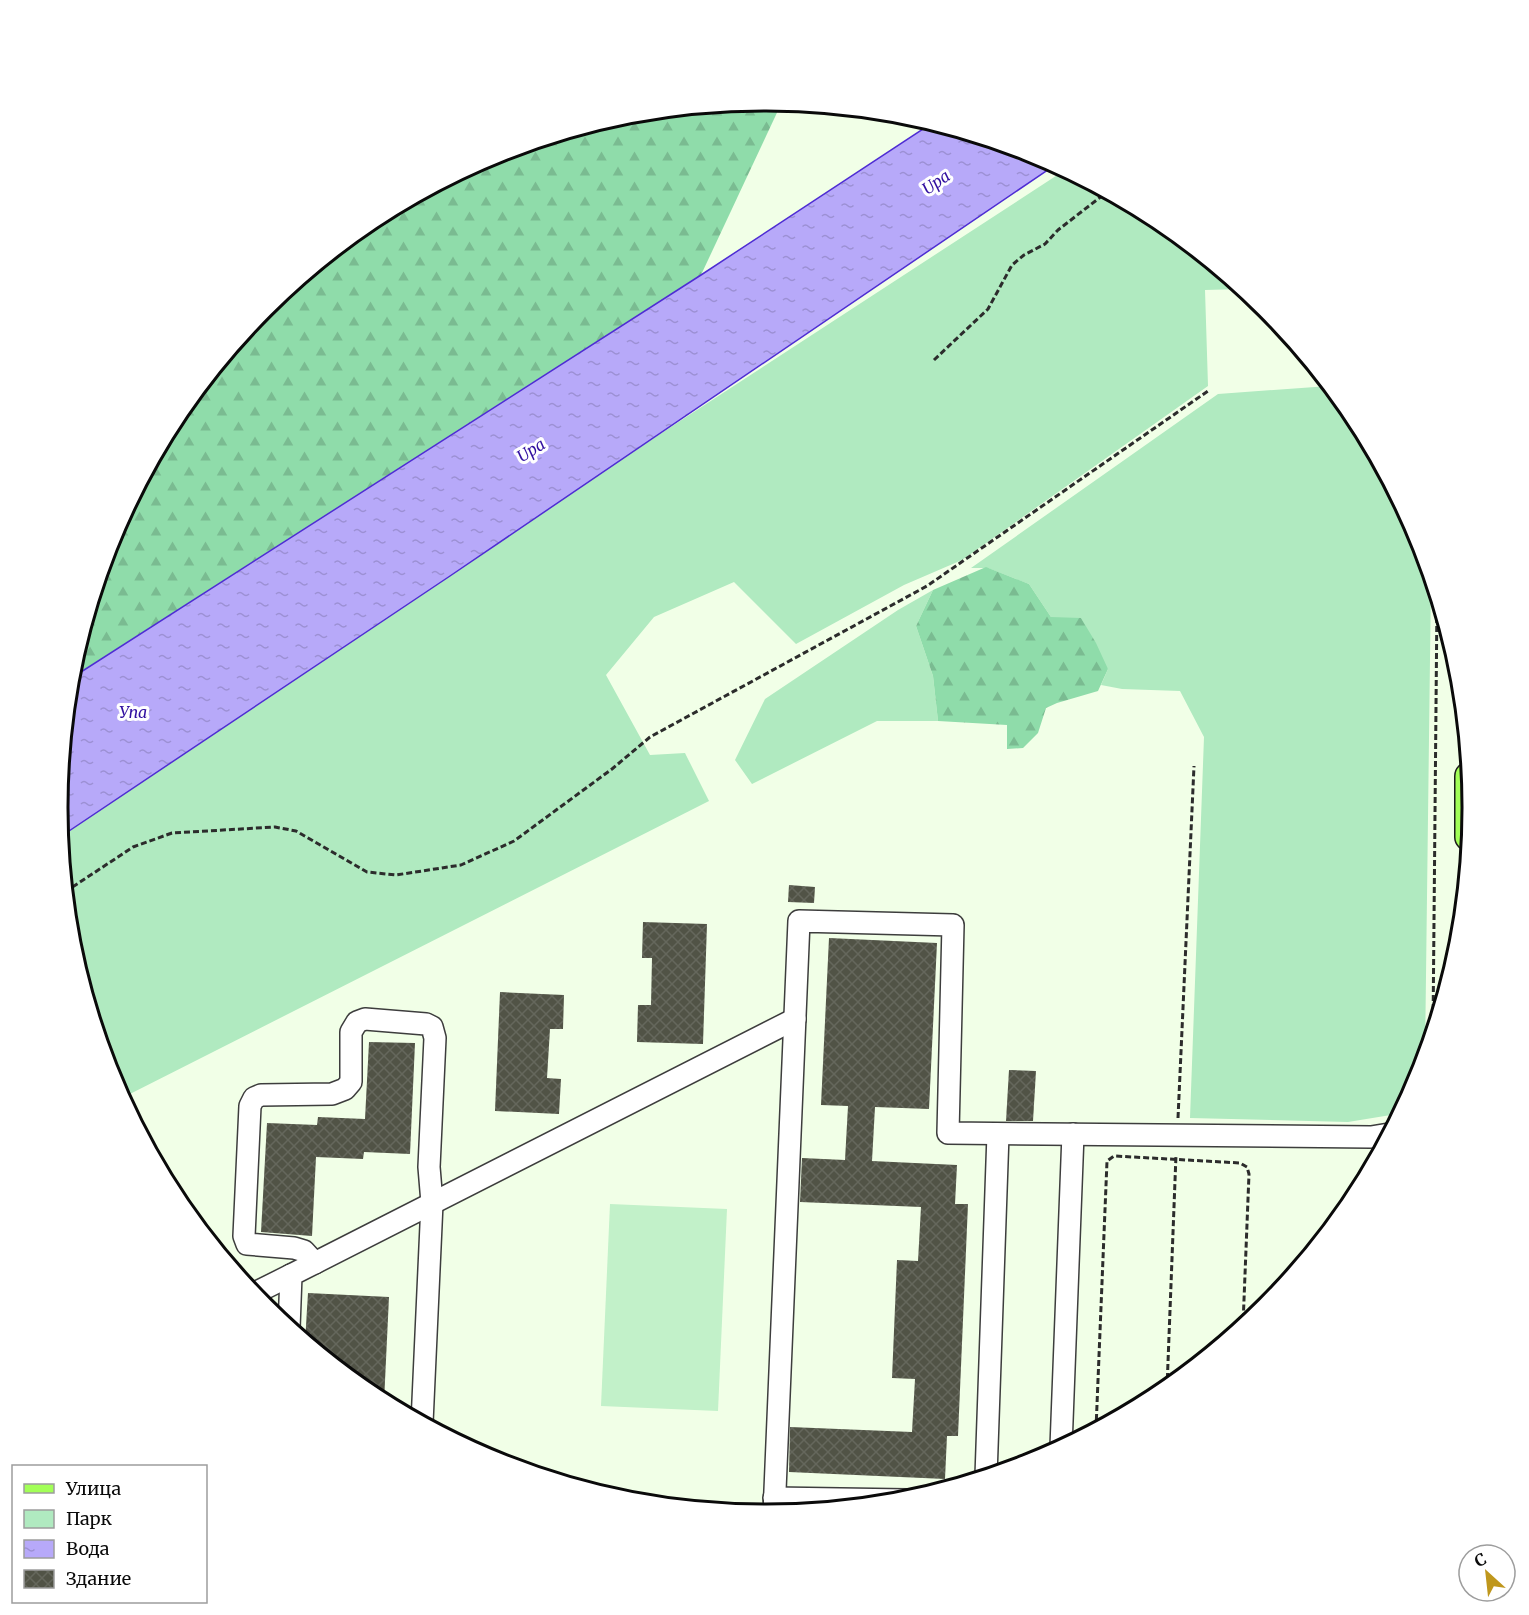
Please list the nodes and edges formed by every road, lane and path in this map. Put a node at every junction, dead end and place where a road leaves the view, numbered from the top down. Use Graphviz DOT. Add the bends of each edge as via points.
graph roads {
  1 [pos="1100,197"];
  2 [pos="934,360"];
  3 [pos="1208,391"];
  4 [pos="1437,623"];
  5 [pos="1194,766"];
  6 [pos="72,887"];
  7 [pos="1433,1004"];
  8 [pos="795,1019"];
  9 [pos="998,1134"];
  10 [pos="1073,1134"];
  11 [pos="1177,1135"];
  12 [pos="1378,1137"];
  13 [pos="1176,1159"];
  14 [pos="432,1203"];
  15 [pos="315,1263"];
  16 [pos="291,1275"];
  17 [pos="262,1290"];
  18 [pos="1243,1313"];
  19 [pos="289,1317"];
  20 [pos="1167,1376"];
  21 [pos="422,1415"];
  22 [pos="1096,1420"];
  23 [pos="1061,1438"];
  24 [pos="986,1469"];
  25 [pos="774,1504"];
  1 -- 2 [label="path" via="1045,244 1012,265 988,309"];
  3 -- 6 [label="path" via="927,586 650,737 514,841 461,865 396,875 367,872 296,831 275,827 172,833 133,847"];
  4 -- 7 [label="path"];
  5 -- 11 [label="path"];
  8 -- 9 [label="lane" via="799,921 952,925 948,1133"];
  8 -- 14 [label="lane"];
  8 -- 25 [label="lane"];
  9 -- 10 [label="lane"];
  9 -- 24 [label="lane"];
  10 -- 11 [label="lane"];
  10 -- 23 [label="lane"];
  11 -- 12 [label="lane"];
  11 -- 13 [label="path"];
  13 -- 18 [label="path" via="1240,1163 1246,1167 1249,1174"];
  13 -- 20 [label="path"];
  13 -- 22 [label="path" via="1114,1156 1107,1161"];
  14 -- 15 [label="lane"];
  14 -- 15 [label="lane" via="432,1027 365,1019 357,1022 351,1032 351,1082 345,1089 332,1094 261,1095 250,1106 244,1236 247,1244 294,1248 304,1251"];
  14 -- 21 [label="lane"];
  15 -- 16 [label="lane"];
  16 -- 17 [label="lane"];
  16 -- 19 [label="lane"];
}
